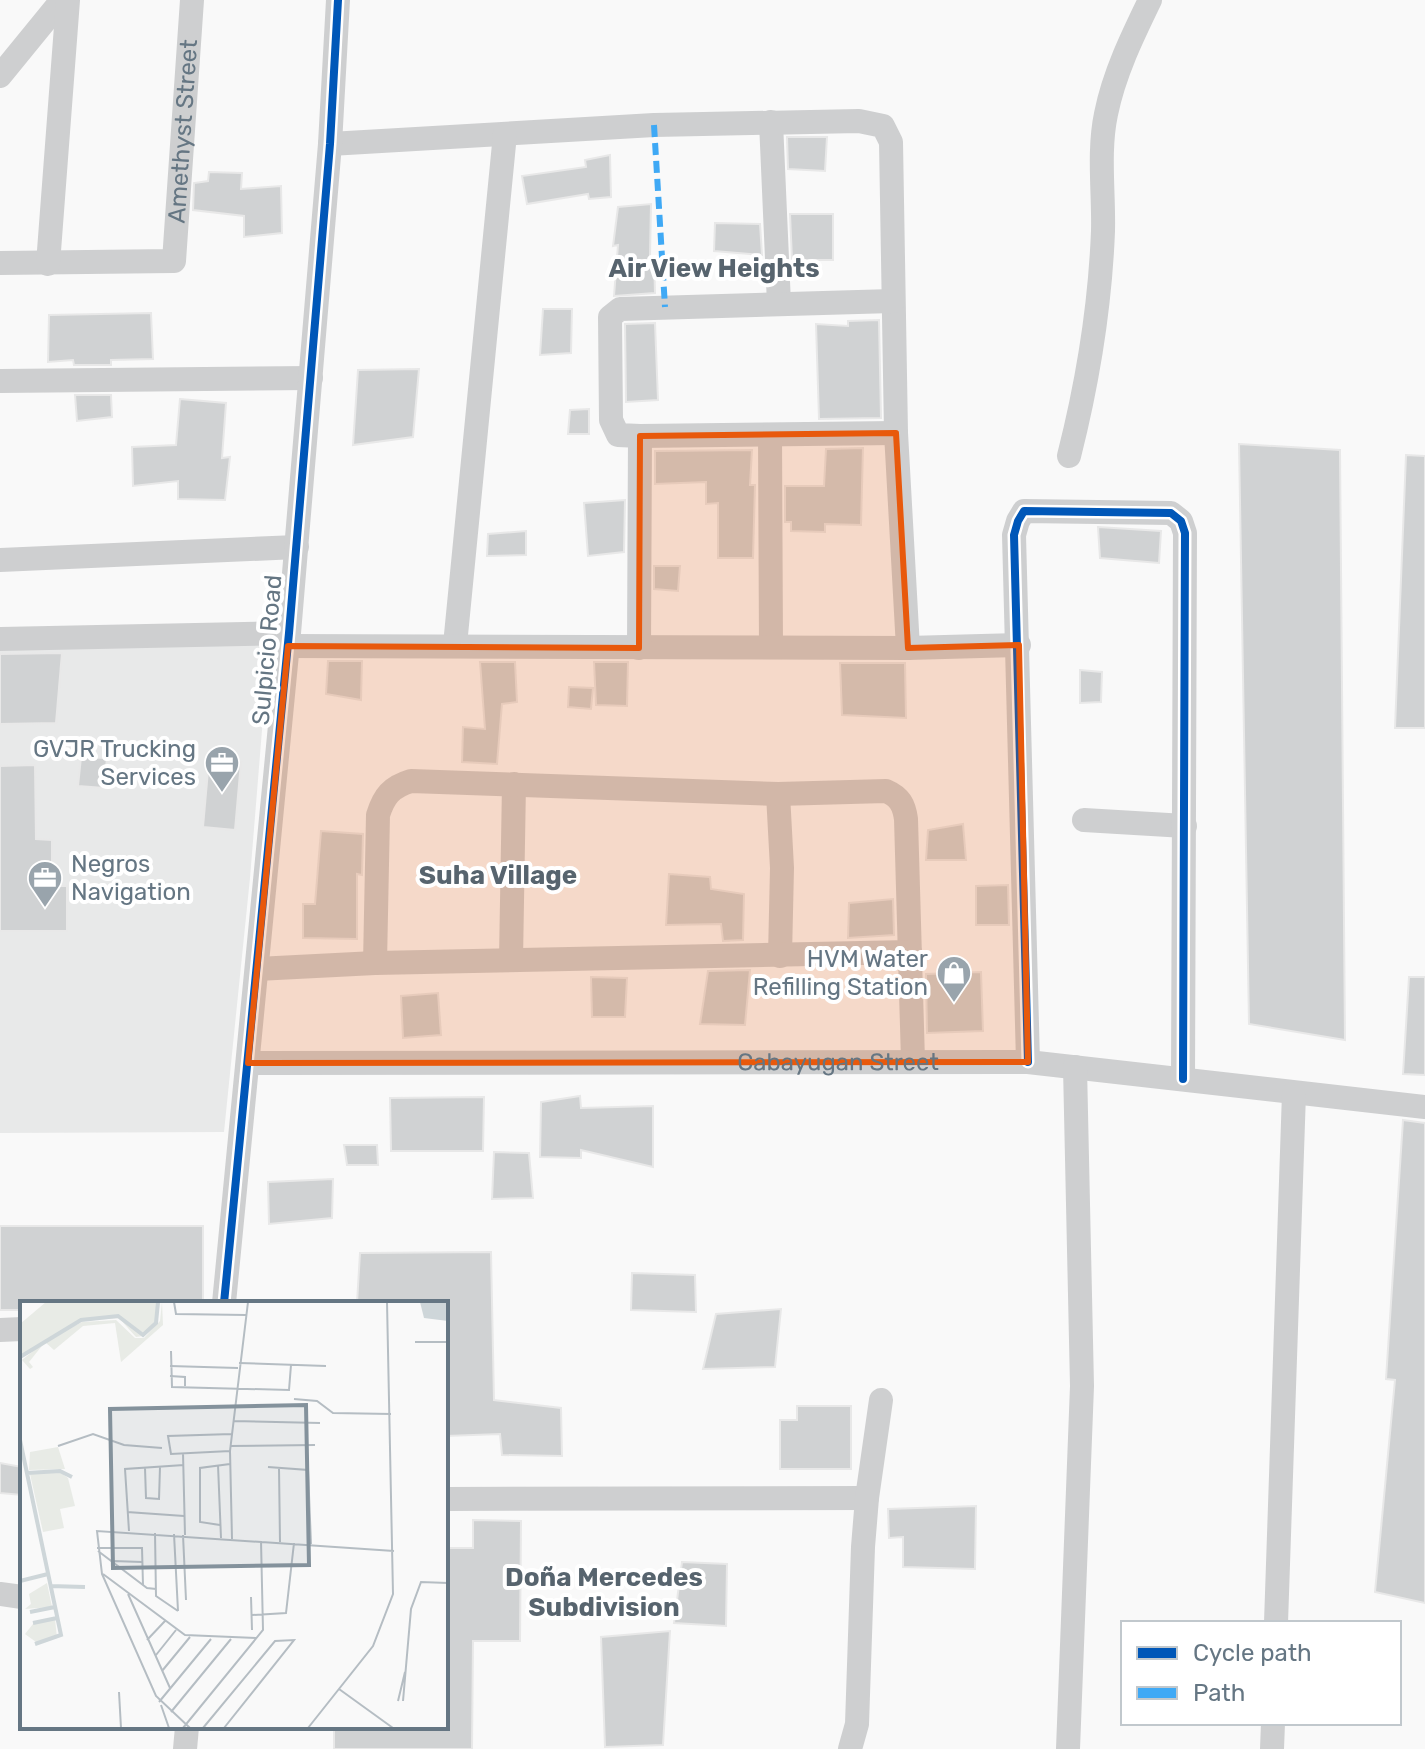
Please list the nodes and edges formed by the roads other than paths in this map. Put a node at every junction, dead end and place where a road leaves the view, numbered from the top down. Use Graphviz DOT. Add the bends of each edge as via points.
graph roads {
  1 [pos="62,0"];
  2 [pos="68,0"];
  3 [pos="192,0"];
  4 [pos="338,0"];
  5 [pos="1150,0"];
  6 [pos="0,76"];
  7 [pos="771,122"];
  8 [pos="505,134"];
  9 [pos="330,144"];
  10 [pos="0,263"];
  11 [pos="48,264"];
  12 [pos="893,301"];
  13 [pos="779,304"];
  14 [pos="311,378"];
  15 [pos="0,381"];
  16 [pos="896,433"];
  17 [pos="640,436"];
  18 [pos="770,436"];
  19 [pos="1069,456"];
  20 [pos="297,547"];
  21 [pos="0,560"];
  22 [pos="0,639"];
  23 [pos="288,640"];
  24 [pos="455,645"];
  25 [pos="1019,645"];
  26 [pos="771,646"];
  27 [pos="639,648"];
  28 [pos="908,648"];
  29 [pos="514,784"];
  30 [pos="778,794"];
  31 [pos="1084,820"];
  32 [pos="1185,826"];
  33 [pos="910,952"];
  34 [pos="780,956"];
  35 [pos="511,960"];
  36 [pos="375,963"];
  37 [pos="257,969"];
  38 [pos="913,1061"];
  39 [pos="1028,1062"];
  40 [pos="248,1063"];
  41 [pos="1075,1067"];
  42 [pos="1183,1079"];
  43 [pos="1294,1093"];
  44 [pos="1425,1107"];
  45 [pos="224,1301"];
  46 [pos="20,1329"];
  47 [pos="0,1330"];
  48 [pos="881,1400"];
  49 [pos="867,1498"];
  50 [pos="448,1499"];
  51 [pos="0,1594"];
  52 [pos="20,1597"];
  53 [pos="1276,1621"];
  54 [pos="1273,1725"];
  55 [pos="187,1729"];
  56 [pos="185,1749"];
  57 [pos="850,1749"];
  58 [pos="1068,1749"];
  59 [pos="1272,1749"];
  1 -- 6 [label="street"];
  2 -- 11 [label="street"];
  3 -- 11 [label="street, Amethyst Street" via="174,261"];
  4 -- 9 [label="street, Sulpicio Road"];
  5 -- 19 [label="street" via="1121,62 1105,119 1100,286 1084,398"];
  7 -- 8 [label="street"];
  7 -- 12 [label="street" via="859,121 883,126 888,133"];
  7 -- 13 [label="street"];
  8 -- 9 [label="street"];
  8 -- 24 [label="street"];
  9 -- 14 [label="street, Sulpicio Road"];
  10 -- 11 [label="street"];
  12 -- 13 [label="street"];
  12 -- 16 [label="street"];
  13 -- 17 [label="street" via="629,308 614,313 611,420 618,435"];
  14 -- 15 [label="street"];
  14 -- 20 [label="street, Sulpicio Road"];
  16 -- 18 [label="street"];
  16 -- 28 [label="street"];
  17 -- 18 [label="street"];
  17 -- 27 [label="street"];
  18 -- 26 [label="street"];
  20 -- 21 [label="street"];
  20 -- 23 [label="street, Sulpicio Road"];
  22 -- 23 [label="street"];
  23 -- 24 [label="street"];
  23 -- 37 [label="street, Sulpicio Road"];
  24 -- 27 [label="street"];
  25 -- 28 [label="street"];
  25 -- 32 [label="street" via="1014,535 1024,511 1171,513 1181,521"];
  25 -- 39 [label="street"];
  26 -- 27 [label="street"];
  26 -- 28 [label="street"];
  29 -- 30 [label="street"];
  29 -- 35 [label="street"];
  29 -- 36 [label="street" via="411,781 389,791 378,815"];
  30 -- 33 [label="street" via="886,791 897,796 906,819"];
  30 -- 34 [label="street"];
  31 -- 32 [label="street"];
  32 -- 42 [label="street"];
  33 -- 34 [label="street"];
  33 -- 38 [label="street"];
  34 -- 35 [label="street"];
  35 -- 36 [label="street"];
  36 -- 37 [label="street"];
  37 -- 40 [label="street, Sulpicio Road"];
  38 -- 39 [label="street, Cabayugan Street"];
  38 -- 40 [label="street, Cabayugan Street"];
  39 -- 41 [label="street, Cabayugan Street"];
  40 -- 45 [label="street, Sulpicio Road"];
  41 -- 42 [label="street, Cabayugan Street"];
  41 -- 58 [label="street" via="1082,1386"];
  42 -- 43 [label="street, Cabayugan Street"];
  43 -- 44 [label="street, Cabayugan Street"];
  43 -- 53 [label="street"];
  46 -- 47 [label="street"];
  48 -- 49 [label="street"];
  49 -- 50 [label="street"];
  49 -- 57 [label="street" via="857,1724"];
  51 -- 52 [label="street"];
  54 -- 59 [label="street"];
  55 -- 56 [label="street"];
}
